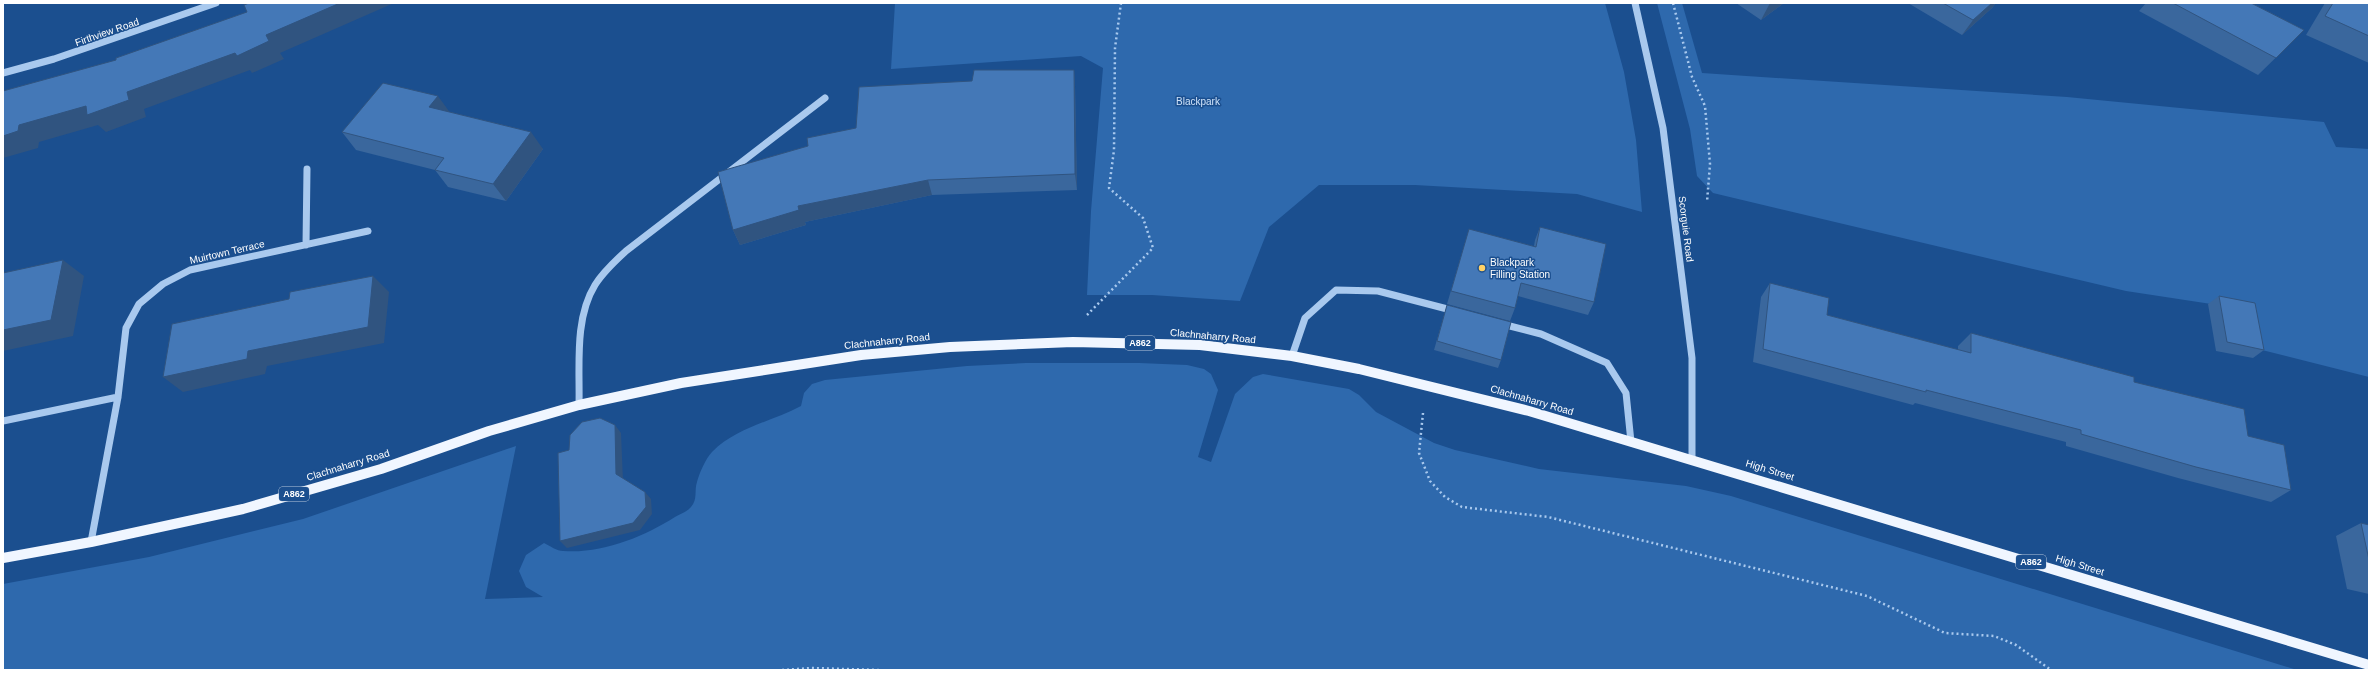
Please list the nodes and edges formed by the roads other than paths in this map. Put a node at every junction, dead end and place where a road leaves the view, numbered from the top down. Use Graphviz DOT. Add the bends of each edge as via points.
graph roads {
  1 [pos="216,3"];
  2 [pos="1635,3"];
  3 [pos="3,73"];
  4 [pos="826,98"];
  5 [pos="307,169"];
  6 [pos="368,231"];
  7 [pos="306,246"];
  8 [pos="1459,312"];
  9 [pos="1496,322"];
  10 [pos="1292,356"];
  11 [pos="118,397"];
  12 [pos="579,405"];
  13 [pos="3,422"];
  14 [pos="1631,442"];
  15 [pos="1692,459"];
  16 [pos="91,542"];
  17 [pos="3,558"];
  18 [pos="2369,665"];
  1 -- 3 [label="street, Firthview Road" via="54,59"];
  2 -- 15 [label="street, Scorguie Road" via="1663,128 1692,358"];
  4 -- 12 [label="street" via="606,268 591,290 583,314"];
  5 -- 7 [label="street"];
  6 -- 7 [label="street, Muirtown Terrace"];
  7 -- 11 [label="street, Muirtown Terrace" via="190,270 163,284 139,304 126,328"];
  8 -- 10 [label="street" via="1378,291 1336,290 1305,318"];
  9 -- 14 [label="street" via="1541,334 1607,364 1626,393"];
  10 -- 12 [label="main road, Clachnaharry Road / A862" via="1200,345 1059,342 950,346 861,355 681,383"];
  10 -- 14 [label="main road, Clachnaharry Road / A862" via="1428,384"];
  11 -- 13 [label="street"];
  11 -- 16 [label="street, Muirtown Terrace"];
  12 -- 16 [label="main road, Clachnaharry Road / A862" via="489,431 381,469 243,509"];
  14 -- 15 [label="main road, Clachnaharry Road / A862"];
  15 -- 18 [label="main road, High Street / A862"];
  16 -- 17 [label="main road, Clachnaharry Road / A862"];
}
